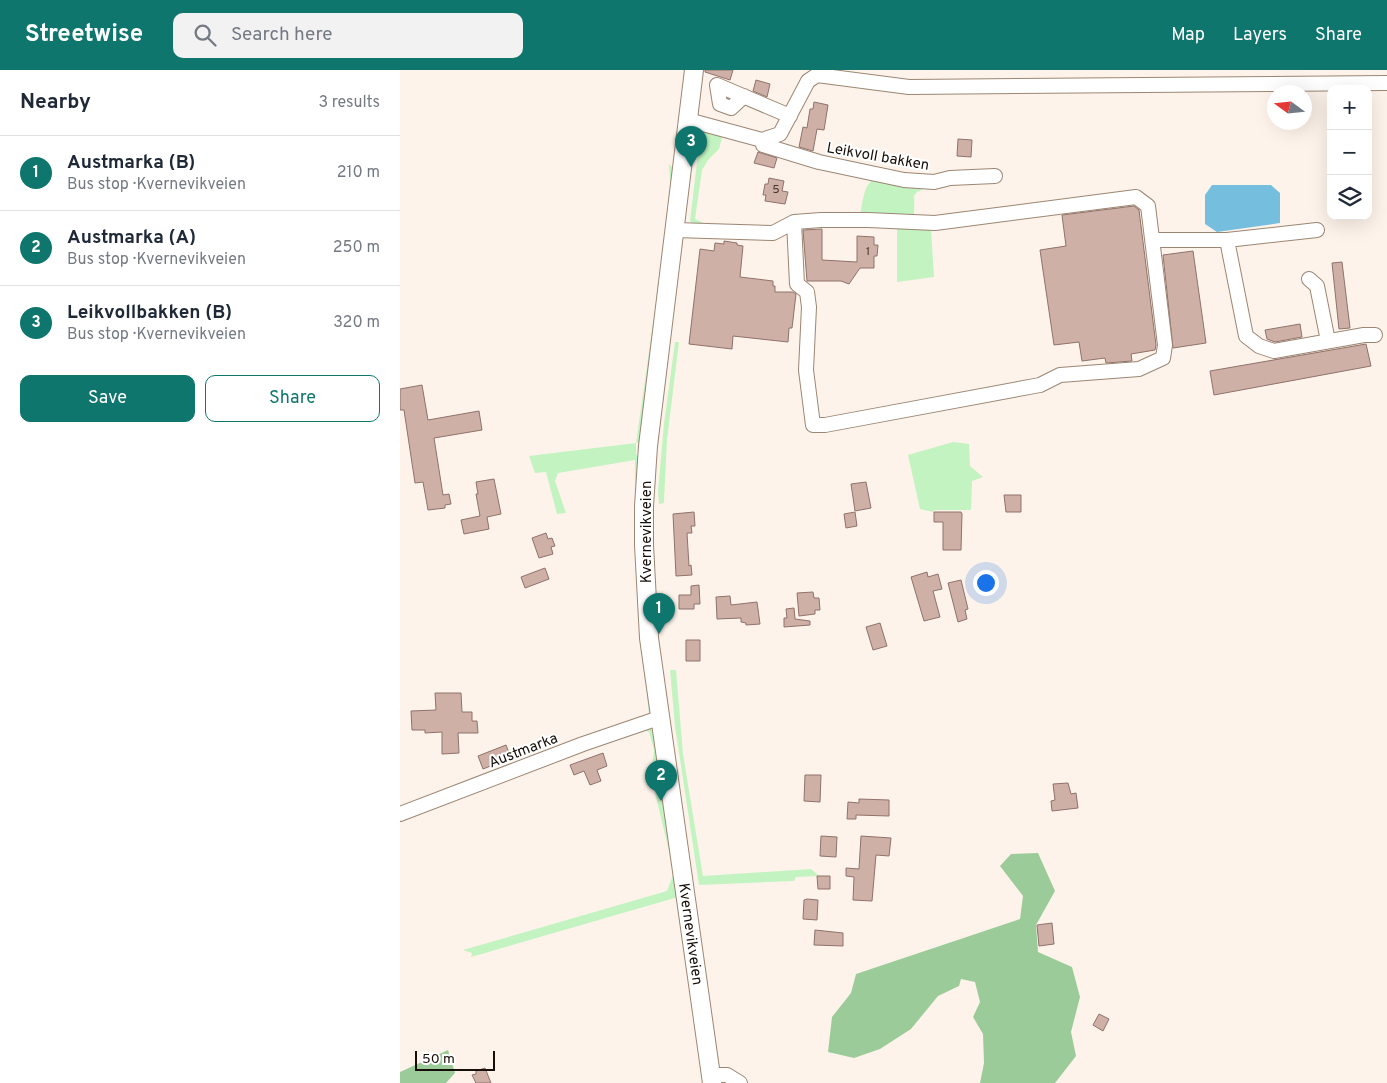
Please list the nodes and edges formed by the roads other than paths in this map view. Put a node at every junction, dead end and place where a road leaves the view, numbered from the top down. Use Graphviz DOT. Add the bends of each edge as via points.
graph roads {
  1 [pos="694,70"];
  2 [pos="1387,83"];
  3 [pos="744,96"];
  4 [pos="790,116"];
  5 [pos="688,120"];
  6 [pos="762,140"];
  7 [pos="995,176"];
  8 [pos="794,222"];
  9 [pos="675,230"];
  10 [pos="1317,230"];
  11 [pos="1152,240"];
  12 [pos="1227,240"];
  13 [pos="1310,279"];
  14 [pos="1375,335"];
  15 [pos="1328,340"];
  16 [pos="659,718"];
  17 [pos="400,814"];
  18 [pos="712,1079"];
  19 [pos="740,1083"];
  1 -- 5 [label="main road, Kvernevikveien"];
  2 -- 4 [label="street" via="909,87 817,75 808,81"];
  3 -- 4 [label="street"];
  4 -- 6 [label="street" via="780,134"];
  5 -- 6 [label="street"];
  5 -- 9 [label="main road, Kvernevikveien"];
  6 -- 7 [label="street, Leikvoll bakken" via="762,146 904,180 934,182"];
  8 -- 9 [label="street" via="773,233"];
  8 -- 11 [label="street" via="868,220 936,223 1136,197 1148,206"];
  8 -- 11 [label="street" via="797,284 807,292 809,307 806,370 813,425 1040,385 1060,375 1139,370 1163,358 1166,345"];
  9 -- 16 [label="main road, Kvernevikveien" via="648,446 644,506 649,638"];
  10 -- 12 [label="street"];
  11 -- 12 [label="street"];
  12 -- 15 [label="street" via="1246,336 1259,346 1274,351"];
  13 -- 15 [label="street" via="1317,286"];
  14 -- 15 [label="street"];
  16 -- 17 [label="street, Austmarka"];
  16 -- 18 [label="main road, Kvernevikveien"];
  18 -- 19 [label="street" via="727,1075"];
}
